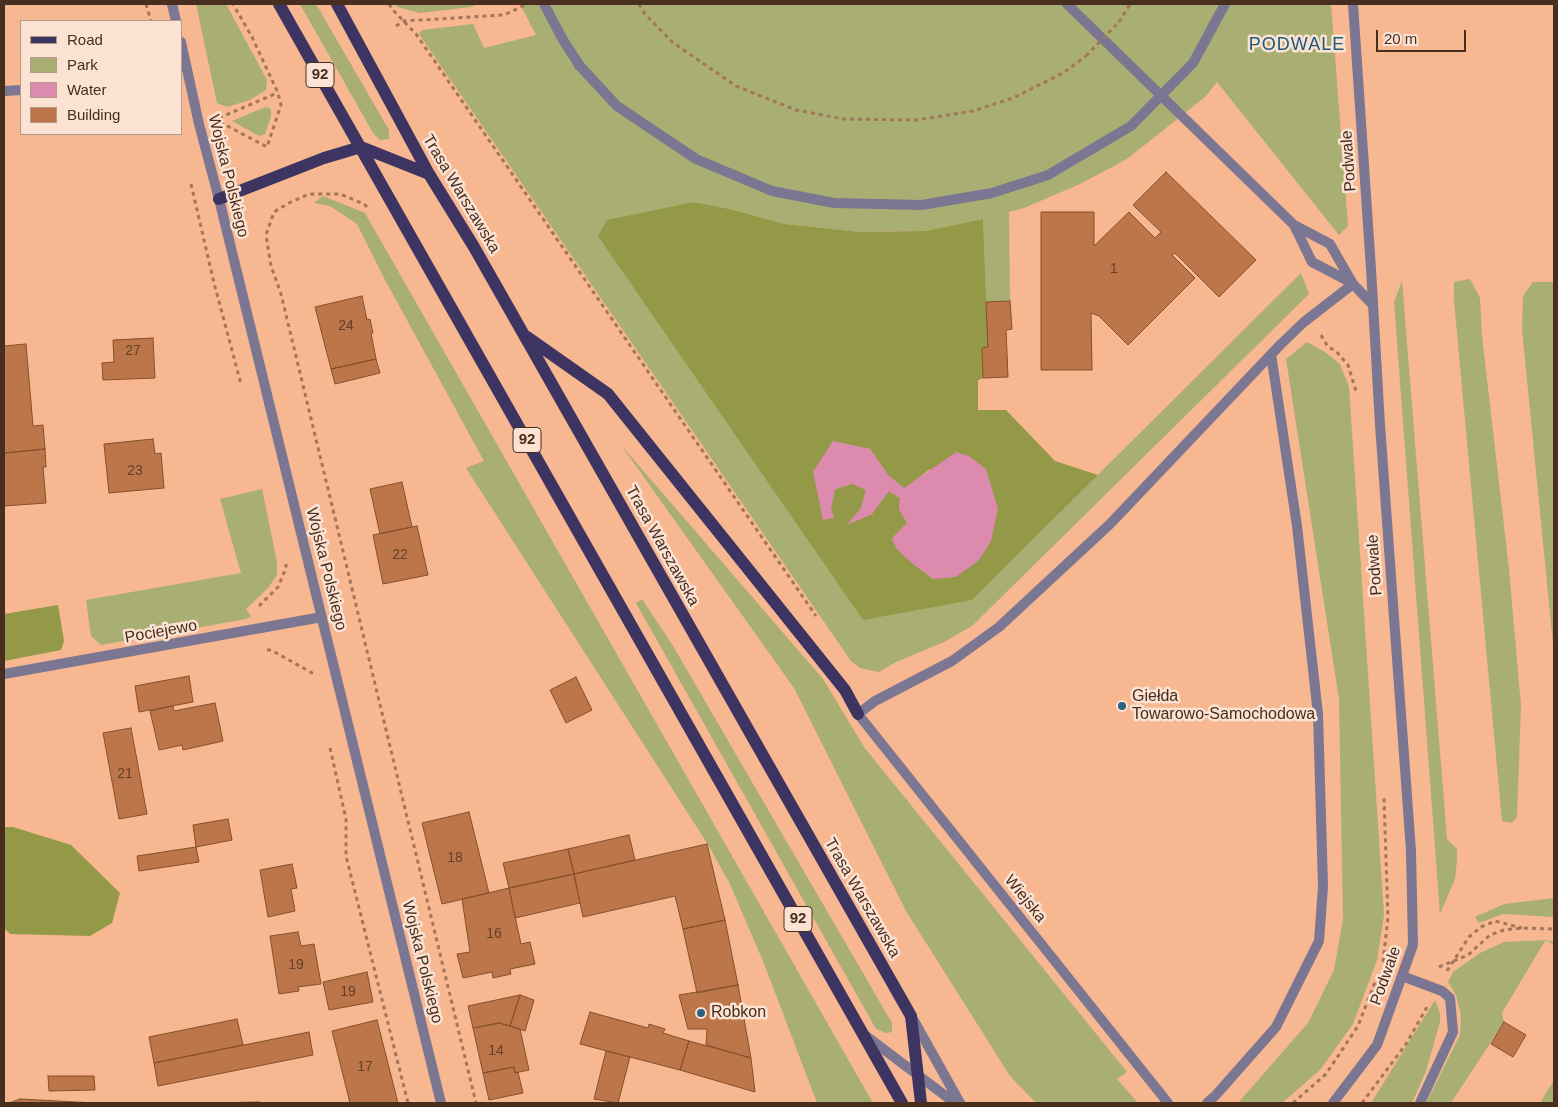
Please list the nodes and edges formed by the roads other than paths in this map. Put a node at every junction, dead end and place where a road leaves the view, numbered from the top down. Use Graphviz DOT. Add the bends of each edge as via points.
graph roads {
  1 [pos="172,4"];
  2 [pos="280,4"];
  3 [pos="337,4"];
  4 [pos="544,4"];
  5 [pos="1067,4"];
  6 [pos="1225,4"];
  7 [pos="1353,4"];
  8 [pos="176,20"];
  9 [pos="182,49"];
  10 [pos="185,71"];
  11 [pos="20,90"];
  12 [pos="4,91"];
  13 [pos="1162,95"];
  14 [pos="360,147"];
  15 [pos="428,174"];
  16 [pos="218,199"];
  17 [pos="1294,225"];
  18 [pos="1353,284"];
  19 [pos="1373,305"];
  20 [pos="525,336"];
  21 [pos="1271,354"];
  22 [pos="322,617"];
  23 [pos="4,674"];
  24 [pos="858,714"];
  25 [pos="1402,976"];
  26 [pos="911,1016"];
  27 [pos="863,1034"];
  28 [pos="918,1077"];
  29 [pos="441,1103"];
  30 [pos="902,1103"];
  31 [pos="921,1103"];
  32 [pos="955,1103"];
  33 [pos="960,1103"];
  34 [pos="1168,1103"];
  35 [pos="1207,1103"];
  36 [pos="1333,1103"];
  37 [pos="1420,1103"];
  1 -- 8 [label="street"];
  2 -- 14 [label="main road, 92"];
  3 -- 15 [label="main road, Trasa Warszawska"];
  4 -- 13 [label="street" via="579,65 617,106 696,159 772,192 834,202 922,204 992,193 1048,175 1131,126"];
  5 -- 13 [label="street"];
  6 -- 13 [label="street" via="1193,63"];
  7 -- 19 [label="street, Podwale"];
  9 -- 10 [label="street, Wojska Polskiego"];
  10 -- 16 [label="street, Wojska Polskiego"];
  11 -- 12 [label="street"];
  13 -- 17 [label="street"];
  14 -- 15 [label="main road"];
  14 -- 16 [label="main road"];
  14 -- 27 [label="main road, 92"];
  15 -- 20 [label="main road, Trasa Warszawska"];
  16 -- 22 [label="street, Wojska Polskiego"];
  17 -- 18 [label="street" via="1330,244"];
  17 -- 18 [label="street" via="1312,262"];
  18 -- 19 [label="street"];
  18 -- 21 [label="street"];
  19 -- 25 [label="street, Podwale" via="1411,851 1413,945"];
  20 -- 24 [label="main road" via="608,394 846,690"];
  20 -- 26 [label="main road, Trasa Warszawska"];
  21 -- 24 [label="street" via="1110,524 999,627 952,661 874,701"];
  21 -- 35 [label="street" via="1297,526 1318,714 1323,887 1319,941 1276,1027"];
  22 -- 23 [label="street, Pociejewo"];
  22 -- 29 [label="street, Wojska Polskiego"];
  24 -- 34 [label="street, Wiejska"];
  25 -- 36 [label="street, Podwale" via="1377,1045"];
  25 -- 37 [label="street" via="1442,990 1450,998 1452,1032"];
  26 -- 28 [label="main road"];
  26 -- 33 [label="street, Trasa Warszawska"];
  27 -- 28 [label="street"];
  27 -- 30 [label="main road, 92"];
  28 -- 31 [label="main road"];
  28 -- 32 [label="street"];
}
